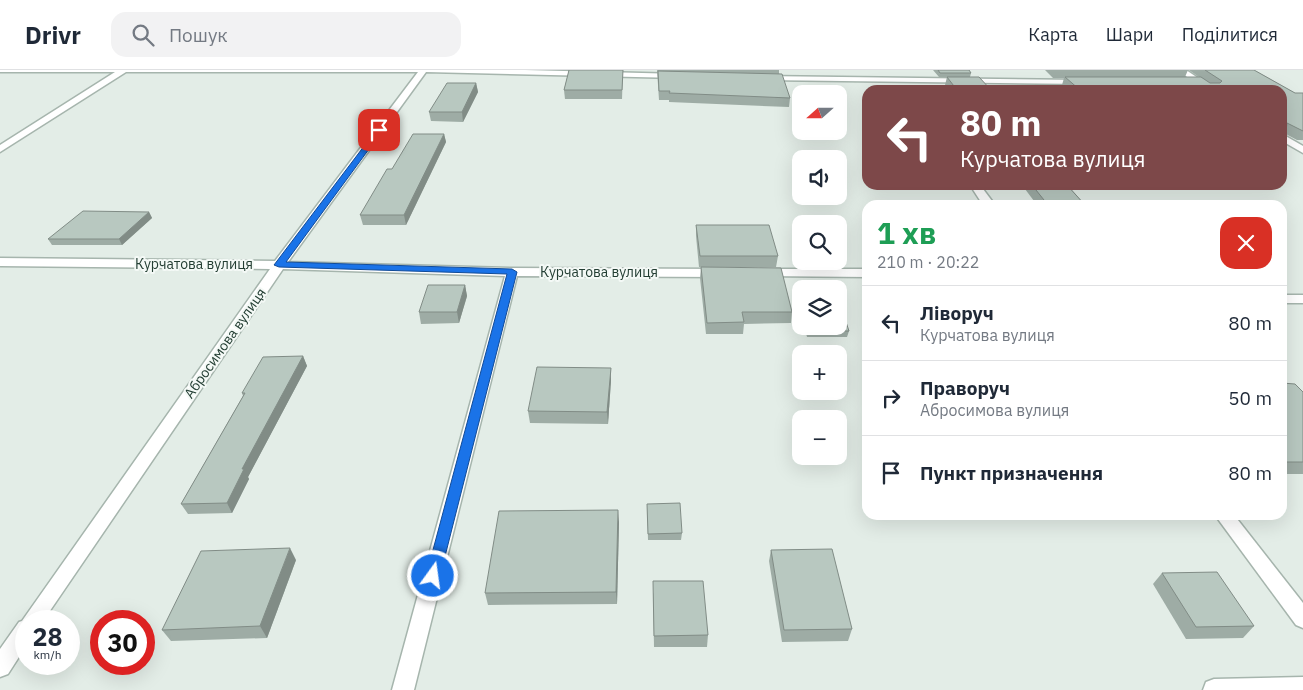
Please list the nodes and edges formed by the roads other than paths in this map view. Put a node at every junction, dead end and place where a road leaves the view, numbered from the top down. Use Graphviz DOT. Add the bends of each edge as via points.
graph roads {
  1 [pos="0,70"];
  2 [pos="424,70"];
  3 [pos="892,70"];
  4 [pos="1181,70"];
  5 [pos="123,71"];
  6 [pos="692,77"];
  7 [pos="751,78"];
  8 [pos="900,81"];
  9 [pos="1090,82"];
  10 [pos="1180,82"];
  11 [pos="1200,82"];
  12 [pos="903,85"];
  13 [pos="1204,85"];
  14 [pos="1287,139"];
  15 [pos="0,149"];
  16 [pos="1303,150"];
  17 [pos="0,262"];
  18 [pos="279,265"];
  19 [pos="512,272"];
  20 [pos="729,273"];
  21 [pos="749,273"];
  22 [pos="862,273"];
  23 [pos="1287,299"];
  24 [pos="1303,299"];
  25 [pos="1228,520"];
  26 [pos="40,610"];
  27 [pos="1303,619"];
  28 [pos="15,645"];
  29 [pos="0,667"];
  30 [pos="1303,688"];
  31 [pos="403,690"];
  32 [pos="1214,690"];
  1 -- 5 [label="street"];
  2 -- 5 [label="street"];
  2 -- 6 [label="street"];
  2 -- 18 [label="street, Абросимова вулиця"];
  3 -- 8 [label="street"];
  4 -- 11 [label="street"];
  5 -- 15 [label="street"];
  7 -- 8 [label="street"];
  8 -- 9 [label="street"];
  8 -- 12 [label="street"];
  10 -- 11 [label="street"];
  11 -- 13 [label="street"];
  14 -- 16 [label="street"];
  17 -- 18 [label="street, Курчатова вулиця"];
  18 -- 19 [label="street, Курчатова вулиця"];
  18 -- 26 [label="street, Абросимова вулиця"];
  19 -- 20 [label="street, Курчатова вулиця"];
  19 -- 31 [label="street"];
  21 -- 22 [label="street"];
  23 -- 24 [label="street"];
  25 -- 27 [label="street"];
  28 -- 29 [label="street"];
  30 -- 32 [label="street"];
}
